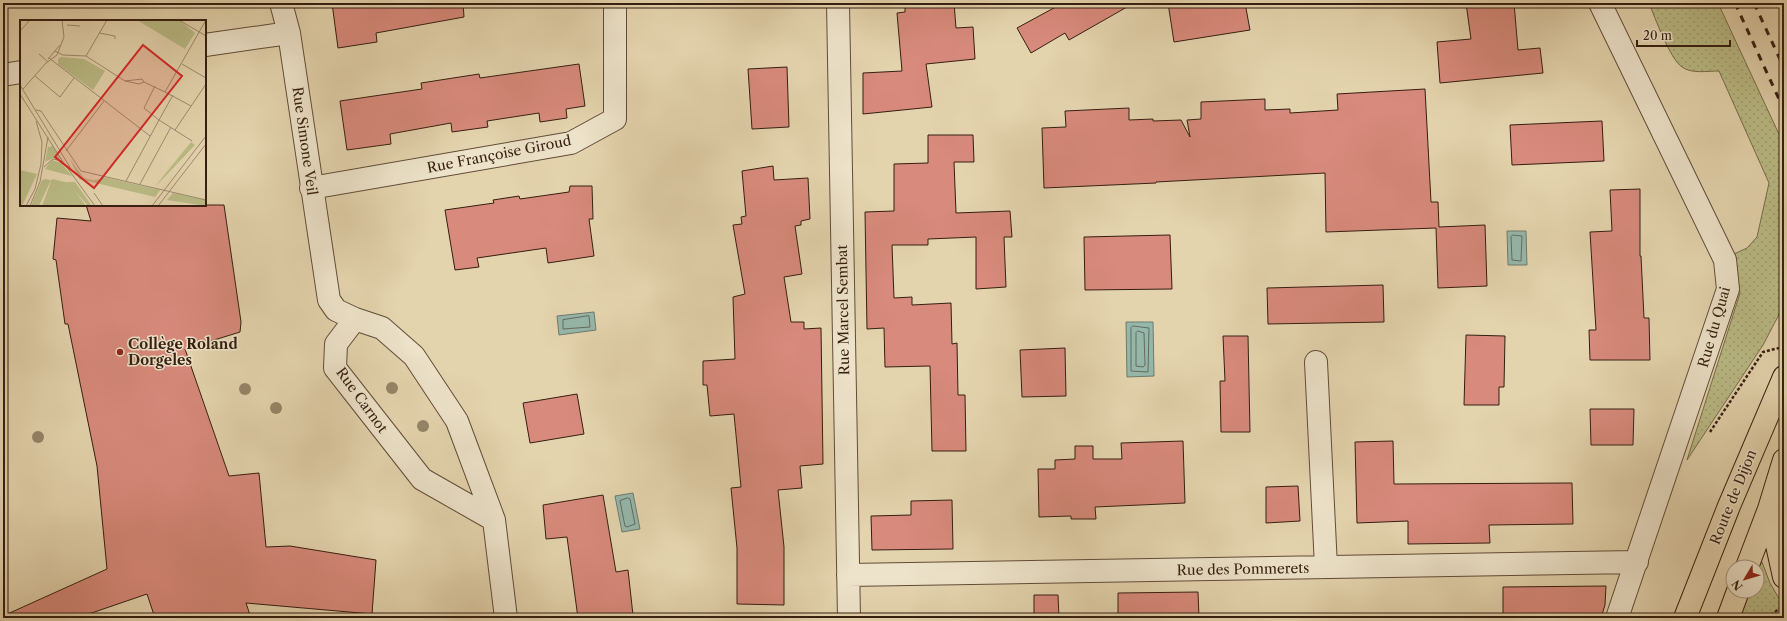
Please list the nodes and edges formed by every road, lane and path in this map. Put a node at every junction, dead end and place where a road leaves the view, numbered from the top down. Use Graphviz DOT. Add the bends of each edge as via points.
graph roads {
  1 [pos="281,3"];
  2 [pos="615,3"];
  3 [pos="838,3"];
  4 [pos="1600,3"];
  5 [pos="289,33"];
  6 [pos="206,45"];
  7 [pos="20,72"];
  8 [pos="3,75"];
  9 [pos="311,188"];
  10 [pos="355,320"];
  11 [pos="1784,347"];
  12 [pos="1316,362"];
  13 [pos="1784,377"];
  14 [pos="1706,438"];
  15 [pos="1784,460"];
  16 [pos="1769,509"];
  17 [pos="494,520"];
  18 [pos="1750,559"];
  19 [pos="1637,562"];
  20 [pos="1326,567"];
  21 [pos="848,575"];
  22 [pos="1784,577"];
  23 [pos="1735,599"];
  24 [pos="1784,604"];
  25 [pos="506,618"];
  26 [pos="849,618"];
  27 [pos="1617,618"];
  28 [pos="1685,618"];
  29 [pos="1728,618"];
  30 [pos="1767,618"];
  1 -- 5 [label="street, Rue Simone Veil"];
  2 -- 9 [label="street, Rue Françoise Giroud" via="615,119 571,143"];
  3 -- 21 [label="street, Rue Marcel Sembat"];
  4 -- 19 [label="street, Rue du Quai" via="1725,260 1728,289"];
  5 -- 6 [label="street"];
  5 -- 9 [label="street, Rue Simone Veil"];
  7 -- 8 [label="street"];
  9 -- 10 [label="street, Rue Simone Veil" via="329,300 336,310"];
  10 -- 17 [label="street" via="382,328 414,356 457,421"];
  10 -- 17 [label="street, Rue Carnot" via="336,344 335,368 422,479"];
  11 -- 14 [label="path" via="1762,352"];
  12 -- 20 [label="street"];
  13 -- 28 [label="main road, Route de Dijon" via="1728,506"];
  15 -- 16 [label="main road"];
  16 -- 18 [label="main road"];
  16 -- 22 [label="main road"];
  17 -- 25 [label="street"];
  19 -- 20 [label="street, Rue des Pommerets"];
  19 -- 27 [label="street, Rue du Quai"];
  20 -- 21 [label="street, Rue des Pommerets"];
  21 -- 26 [label="street, Rue Marcel Sembat"];
  23 -- 29 [label="main road"];
  24 -- 30 [label="path"];
}
